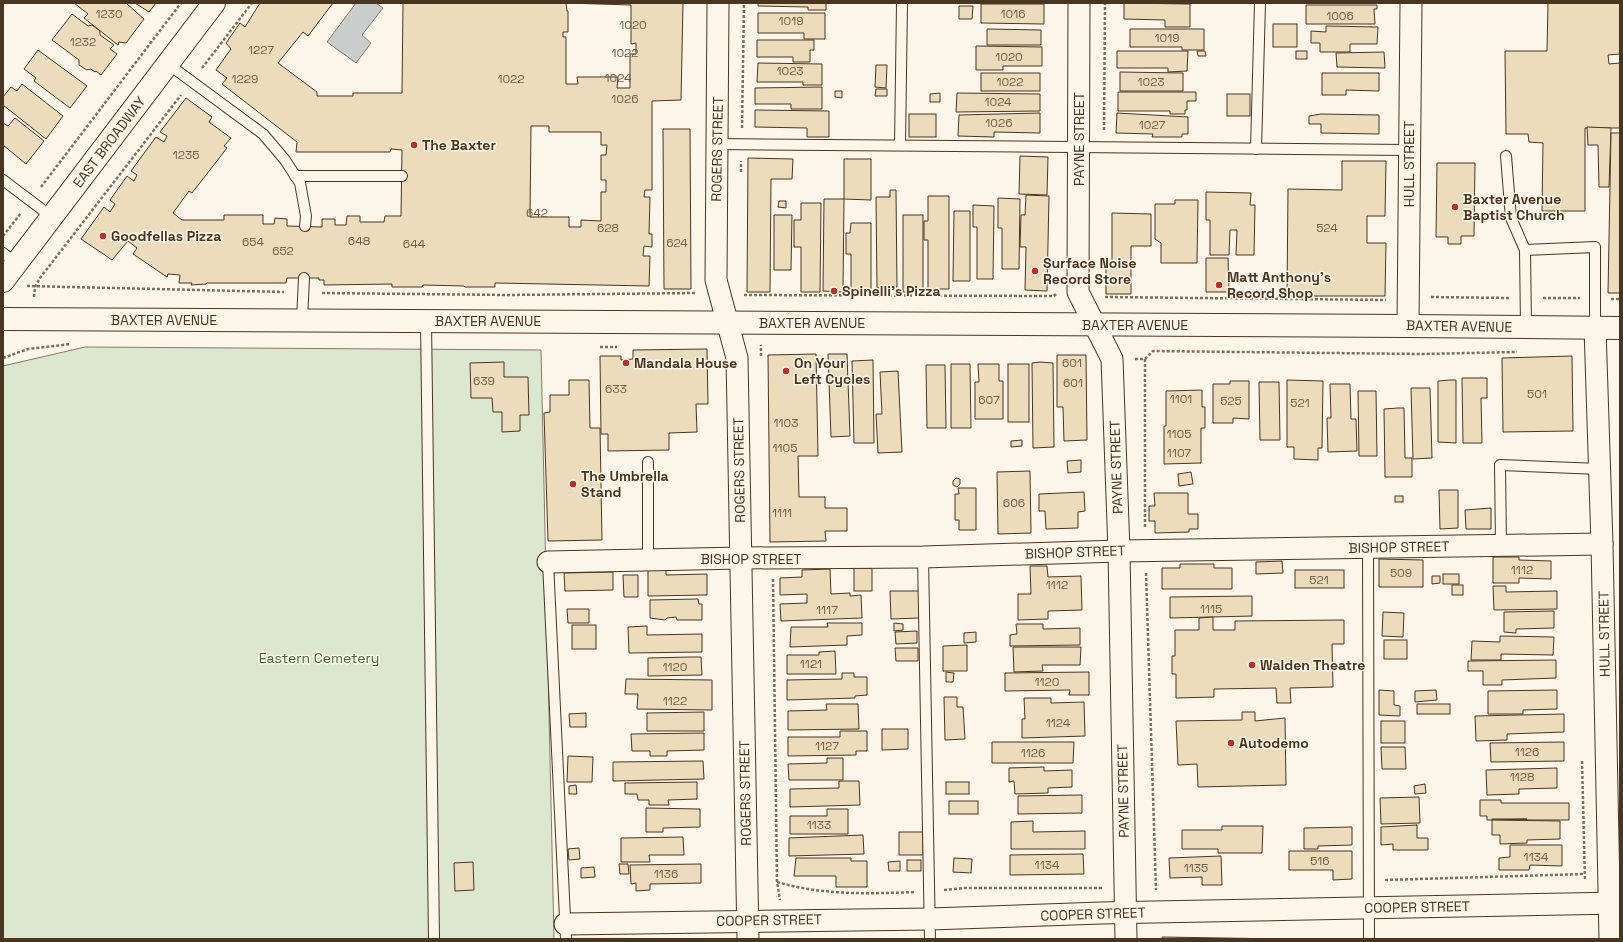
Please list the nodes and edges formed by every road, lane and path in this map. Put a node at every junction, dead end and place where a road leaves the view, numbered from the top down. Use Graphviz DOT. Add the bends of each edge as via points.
graph roads {
  1 [pos="181,3"];
  2 [pos="214,3"];
  3 [pos="252,3"];
  4 [pos="718,3"];
  5 [pos="902,3"];
  6 [pos="1079,3"];
  7 [pos="1260,3"];
  8 [pos="1411,3"];
  9 [pos="168,64"];
  10 [pos="202,68"];
  11 [pos="181,95"];
  12 [pos="717,144"];
  13 [pos="900,145"];
  14 [pos="1079,147"];
  15 [pos="1256,149"];
  16 [pos="1408,150"];
  17 [pos="1506,156"];
  18 [pos="295,176"];
  19 [pos="402,176"];
  20 [pos="3,180"];
  21 [pos="30,201"];
  22 [pos="52,217"];
  23 [pos="305,226"];
  24 [pos="3,237"];
  25 [pos="1525,250"];
  26 [pos="10,259"];
  27 [pos="304,278"];
  28 [pos="13,283"];
  29 [pos="35,287"];
  30 [pos="719,291"];
  31 [pos="284,292"];
  32 [pos="322,292"];
  33 [pos="1078,292"];
  34 [pos="1408,298"];
  35 [pos="1526,298"];
  36 [pos="1595,298"];
  37 [pos="1620,299"];
  38 [pos="3,319"];
  39 [pos="32,319"];
  40 [pos="302,320"];
  41 [pos="426,321"];
  42 [pos="727,323"];
  43 [pos="1095,325"];
  44 [pos="1408,326"];
  45 [pos="1526,327"];
  46 [pos="1595,328"];
  47 [pos="1620,328"];
  48 [pos="761,343"];
  49 [pos="28,349"];
  50 [pos="761,358"];
  51 [pos="1145,359"];
  52 [pos="648,462"];
  53 [pos="1600,469"];
  54 [pos="1602,544"];
  55 [pos="1501,546"];
  56 [pos="1368,547"];
  57 [pos="1146,550"];
  58 [pos="1118,551"];
  59 [pos="923,557"];
  60 [pos="741,558"];
  61 [pos="765,558"];
  62 [pos="648,560"];
  63 [pos="548,562"];
  64 [pos="1612,616"];
  65 [pos="1608,876"];
  66 [pos="1368,882"];
  67 [pos="1156,890"];
  68 [pos="1163,890"];
  69 [pos="1614,904"];
  70 [pos="1368,908"];
  71 [pos="1156,912"];
  72 [pos="1125,913"];
  73 [pos="783,920"];
  74 [pos="930,929"];
  75 [pos="747,930"];
  76 [pos="566,932"];
  77 [pos="434,939"];
  78 [pos="1126,939"];
  79 [pos="1369,939"];
  80 [pos="1610,939"];
  1 -- 21 [label="path"];
  2 -- 9 [label="main road, EAST BROADWAY"];
  3 -- 10 [label="path"];
  4 -- 12 [label="street, ROGERS STREET"];
  5 -- 13 [label="lane"];
  6 -- 14 [label="street, PAYNE STREET"];
  7 -- 15 [label="lane"];
  8 -- 16 [label="street, HULL STREET"];
  9 -- 18 [label="lane" via="263,134"];
  9 -- 22 [label="main road, EAST BROADWAY"];
  11 -- 29 [label="path"];
  12 -- 13 [label="lane"];
  12 -- 30 [label="street, ROGERS STREET" via="716,280"];
  13 -- 14 [label="lane"];
  14 -- 15 [label="lane"];
  14 -- 33 [label="street, PAYNE STREET"];
  15 -- 16 [label="lane"];
  16 -- 34 [label="street, HULL STREET"];
  17 -- 25 [label="lane" via="1511,218"];
  18 -- 19 [label="lane"];
  18 -- 23 [label="lane" via="300,183 306,216"];
  20 -- 21 [label="lane"];
  21 -- 22 [label="lane"];
  21 -- 24 [label="path"];
  22 -- 26 [label="main road, EAST BROADWAY"];
  25 -- 35 [label="lane"];
  25 -- 36 [label="lane" via="1595,247"];
  26 -- 28 [label="main road, EAST BROADWAY"];
  27 -- 40 [label="lane"];
  28 -- 29 [label="path"];
  29 -- 31 [label="path"];
  29 -- 39 [label="path"];
  30 -- 32 [label="path" via="692,294 507,295"];
  30 -- 33 [label="path" via="745,296 1054,296 1060,288"];
  30 -- 42 [label="street, ROGERS STREET"];
  33 -- 34 [label="path" via="1104,297 1142,299"];
  33 -- 43 [label="street, PAYNE STREET"];
  34 -- 35 [label="path"];
  34 -- 44 [label="street, HULL STREET"];
  35 -- 36 [label="path"];
  35 -- 45 [label="lane"];
  36 -- 37 [label="path"];
  36 -- 46 [label="lane"];
  38 -- 39 [label="main road, BAXTER AVENUE"];
  39 -- 40 [label="main road, BAXTER AVENUE"];
  39 -- 49 [label="path"];
  40 -- 41 [label="main road, BAXTER AVENUE"];
  41 -- 42 [label="main road, BAXTER AVENUE"];
  41 -- 77 [label="lane"];
  42 -- 43 [label="main road, BAXTER AVENUE"];
  42 -- 60 [label="street, ROGERS STREET" via="737,358"];
  43 -- 44 [label="main road, BAXTER AVENUE"];
  43 -- 58 [label="street, PAYNE STREET" via="1112,359"];
  44 -- 45 [label="main road, BAXTER AVENUE"];
  45 -- 46 [label="main road, BAXTER AVENUE"];
  46 -- 47 [label="main road, BAXTER AVENUE"];
  46 -- 53 [label="street, HULL STREET"];
  48 -- 50 [label="path"];
  51 -- 57 [label="path"];
  52 -- 62 [label="lane"];
  53 -- 54 [label="street, HULL STREET"];
  53 -- 55 [label="lane" via="1500,465"];
  54 -- 55 [label="street, BISHOP STREET"];
  54 -- 64 [label="street, HULL STREET"];
  55 -- 56 [label="street, BISHOP STREET"];
  56 -- 57 [label="street, BISHOP STREET"];
  56 -- 66 [label="lane"];
  57 -- 58 [label="street, BISHOP STREET"];
  57 -- 67 [label="path"];
  58 -- 59 [label="street, BISHOP STREET"];
  58 -- 72 [label="street, PAYNE STREET"];
  59 -- 61 [label="street, BISHOP STREET"];
  59 -- 74 [label="lane"];
  60 -- 61 [label="street, BISHOP STREET"];
  60 -- 62 [label="street, BISHOP STREET"];
  60 -- 75 [label="street, ROGERS STREET"];
  61 -- 73 [label="path" via="773,571 777,882"];
  62 -- 63 [label="street, BISHOP STREET"];
  63 -- 76 [label="lane"];
  64 -- 65 [label="street, HULL STREET"];
  65 -- 66 [label="path" via="1584,874"];
  65 -- 69 [label="street, HULL STREET"];
  66 -- 70 [label="lane"];
  67 -- 68 [label="path"];
  67 -- 71 [label="path"];
  69 -- 70 [label="street, COOPER STREET"];
  69 -- 80 [label="street, HULL STREET"];
  70 -- 71 [label="street, COOPER STREET"];
  70 -- 79 [label="lane"];
  71 -- 72 [label="street, COOPER STREET"];
  72 -- 74 [label="street, COOPER STREET"];
  72 -- 78 [label="street, PAYNE STREET"];
  73 -- 74 [label="street, COOPER STREET"];
  73 -- 75 [label="street, COOPER STREET"];
  75 -- 76 [label="street, COOPER STREET"];
}
